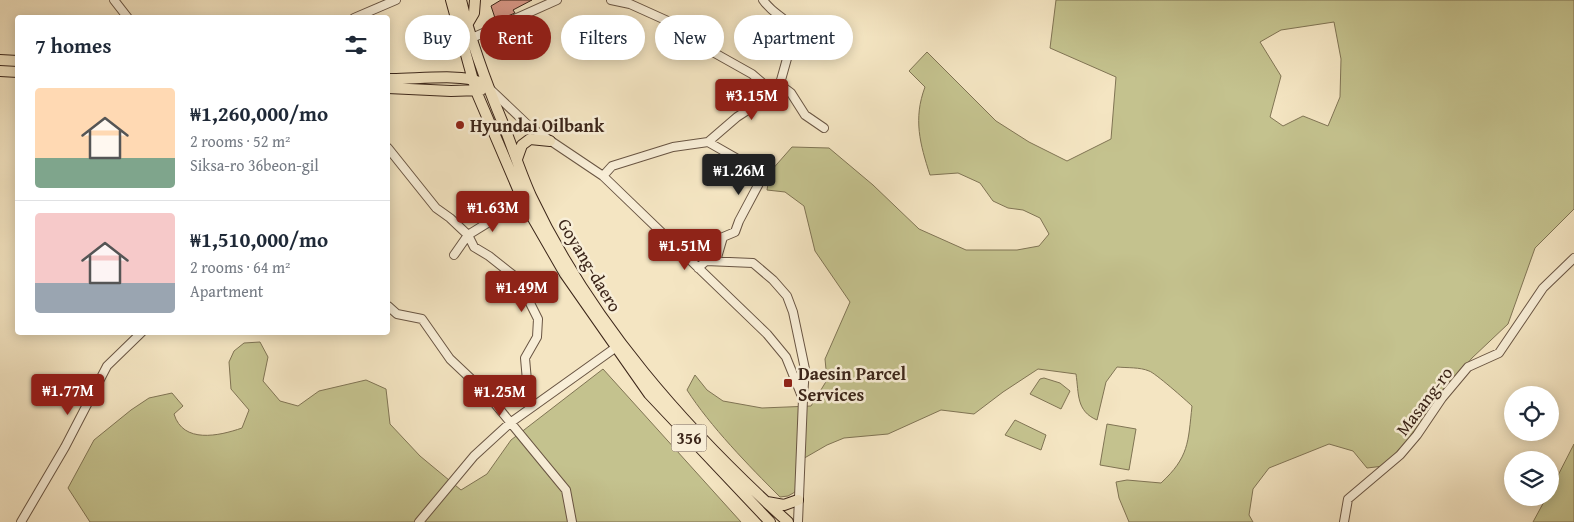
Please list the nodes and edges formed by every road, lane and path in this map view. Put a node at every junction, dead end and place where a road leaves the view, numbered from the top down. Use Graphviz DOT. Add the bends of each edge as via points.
graph roads {
  1 [pos="114,0"];
  2 [pos="396,0"];
  3 [pos="451,0"];
  4 [pos="461,0"];
  5 [pos="475,0"];
  6 [pos="557,0"];
  7 [pos="610,0"];
  8 [pos="763,0"];
  9 [pos="126,15"];
  10 [pos="361,15"];
  11 [pos="465,15"];
  12 [pos="470,20"];
  13 [pos="470,33"];
  14 [pos="472,38"];
  15 [pos="0,60"];
  16 [pos="15,61"];
  17 [pos="0,71"];
  18 [pos="15,72"];
  19 [pos="390,79"];
  20 [pos="475,80"];
  21 [pos="779,84"];
  22 [pos="390,88"];
  23 [pos="399,88"];
  24 [pos="488,88"];
  25 [pos="476,91"];
  26 [pos="390,93"];
  27 [pos="774,93"];
  28 [pos="824,128"];
  29 [pos="550,141"];
  30 [pos="708,142"];
  31 [pos="390,150"];
  32 [pos="517,159"];
  33 [pos="602,176"];
  34 [pos="523,201"];
  35 [pos="468,236"];
  36 [pos="454,255"];
  37 [pos="1574,258"];
  38 [pos="716,261"];
  39 [pos="698,268"];
  40 [pos="390,308"];
  41 [pos="139,335"];
  42 [pos="615,348"];
  43 [pos="803,399"];
  44 [pos="493,401"];
  45 [pos="510,423"];
  46 [pos="798,500"];
  47 [pos="766,502"];
  48 [pos="22,522"];
  49 [pos="419,522"];
  50 [pos="572,522"];
  51 [pos="770,522"];
  52 [pos="788,522"];
  53 [pos="798,522"];
  54 [pos="1344,522"];
  1 -- 9 [label="street"];
  2 -- 10 [label="street"];
  3 -- 20 [label="main road, Goyang-daero / 356"];
  4 -- 11 [label="main road, Goyang-daero / 356"];
  5 -- 12 [label="main road"];
  6 -- 14 [label="street"];
  7 -- 27 [label="street" via="630,4 681,27 695,42 752,74"];
  8 -- 21 [label="street" via="771,11 791,26 788,55"];
  13 -- 14 [label="main road, Goyang-daero / 356"];
  14 -- 24 [label="main road, Goyang-daero / 356"];
  15 -- 16 [label="main road"];
  17 -- 18 [label="main road"];
  19 -- 20 [label="main road"];
  20 -- 24 [label="main road"];
  20 -- 25 [label="main road, Goyang-daero / 356"];
  21 -- 27 [label="street"];
  21 -- 28 [label="street" via="791,93 805,115"];
  22 -- 23 [label="main road"];
  23 -- 25 [label="main road"];
  23 -- 26 [label="street"];
  24 -- 25 [label="main road"];
  24 -- 29 [label="street"];
  24 -- 32 [label="main road, Goyang-daero / 356"];
  25 -- 34 [label="main road, Goyang-daero / 356"];
  27 -- 30 [label="street" via="737,117"];
  29 -- 32 [label="main road" via="530,139 522,145"];
  29 -- 33 [label="street"];
  30 -- 33 [label="street" via="673,147 612,166"];
  30 -- 38 [label="street" via="764,174 736,232 723,237"];
  31 -- 35 [label="street" via="436,208"];
  32 -- 47 [label="main road, Goyang-daero / 356" via="531,196 572,272 621,344 692,429"];
  33 -- 39 [label="street"];
  34 -- 35 [label="street"];
  34 -- 42 [label="main road, Goyang-daero / 356" via="564,274"];
  35 -- 36 [label="street"];
  35 -- 44 [label="street" via="474,247 513,275 538,319 537,337 525,358 527,381"];
  37 -- 54 [label="street, Masang-ro" via="1543,288 1499,353 1468,367 1400,455 1348,499"];
  38 -- 39 [label="street" via="706,261"];
  38 -- 43 [label="street" via="753,263 787,296 805,369"];
  39 -- 43 [label="street" via="767,334 786,357"];
  40 -- 44 [label="street" via="397,314 422,319 450,359"];
  41 -- 48 [label="street" via="107,366"];
  42 -- 45 [label="street"];
  42 -- 51 [label="main road, Goyang-daero / 356" via="664,413"];
  43 -- 46 [label="street"];
  44 -- 45 [label="street"];
  45 -- 49 [label="street" via="474,456"];
  45 -- 50 [label="street" via="566,490"];
  46 -- 47 [label="main road" via="784,505"];
  46 -- 53 [label="street"];
  47 -- 52 [label="main road, Goyang-daero / 356"];
}
